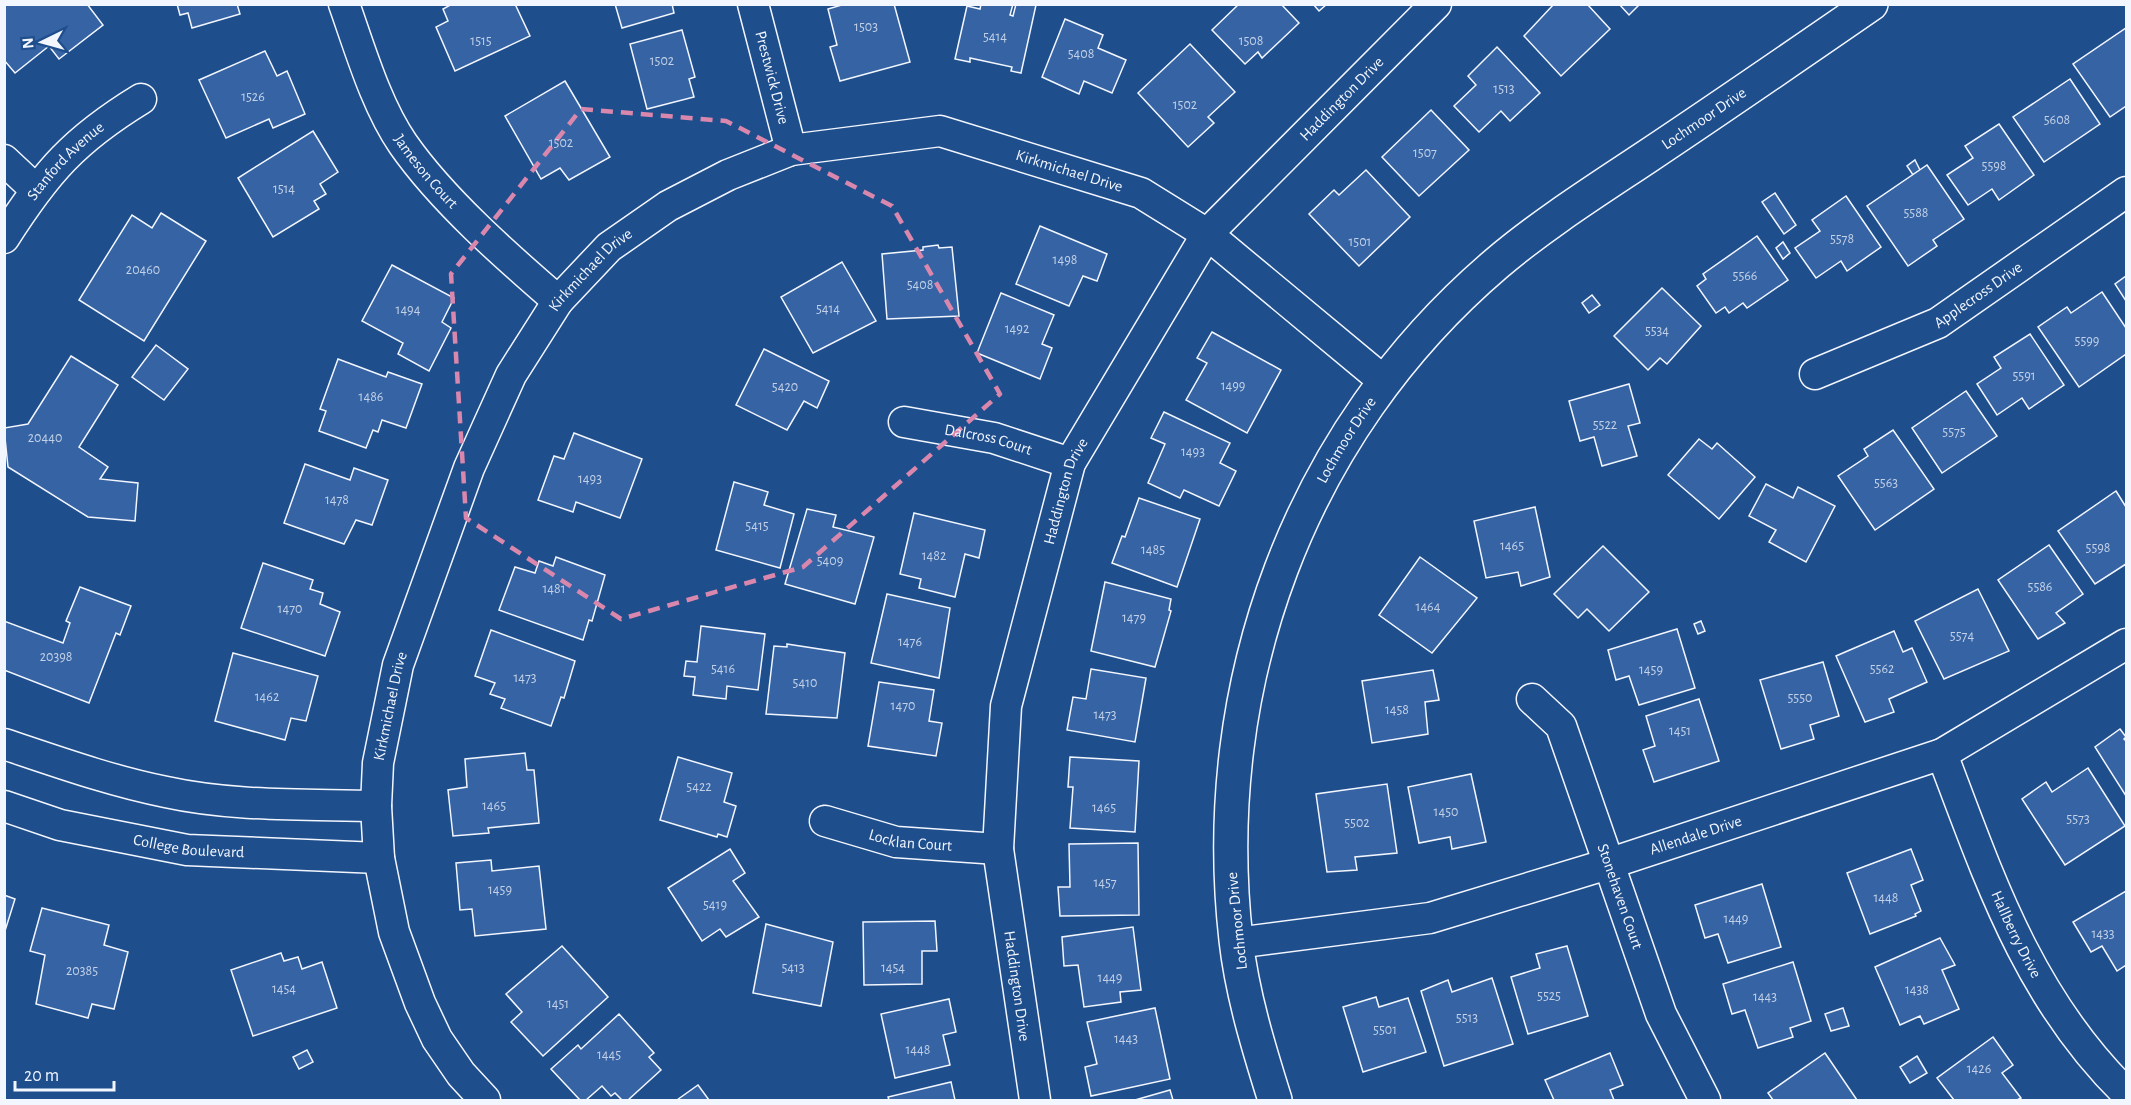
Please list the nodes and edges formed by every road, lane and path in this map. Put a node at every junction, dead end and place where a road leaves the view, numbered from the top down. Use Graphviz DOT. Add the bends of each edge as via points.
graph roads {
  1 [pos="344,4"];
  2 [pos="753,4"];
  3 [pos="1436,4"];
  4 [pos="1871,4"];
  5 [pos="141,99"];
  6 [pos="791,150"];
  7 [pos="4,160"];
  8 [pos="35,189"];
  9 [pos="2127,192"];
  10 [pos="1207,234"];
  11 [pos="4,238"];
  12 [pos="558,301"];
  13 [pos="1815,374"];
  14 [pos="1385,381"];
  15 [pos="904,422"];
  16 [pos="1070,463"];
  17 [pos="2127,644"];
  18 [pos="1532,699"];
  19 [pos="4,744"];
  20 [pos="1942,753"];
  21 [pos="4,806"];
  22 [pos="376,806"];
  23 [pos="825,821"];
  24 [pos="998,849"];
  25 [pos="379,858"];
  26 [pos="1608,864"];
  27 [pos="1236,943"];
  28 [pos="2127,1093"];
  29 [pos="484,1101"];
  30 [pos="1035,1101"];
  31 [pos="1275,1101"];
  32 [pos="1704,1101"];
  1 -- 12 [label="street, Jameson Court" via="379,95 403,143 473,222"];
  2 -- 6 [label="street, Prestwick Drive"];
  3 -- 10 [label="street, Haddington Drive"];
  4 -- 14 [label="street, Lochmoor Drive" via="1496,263 1439,319"];
  5 -- 8 [label="street, Stanford Avenue" via="76,144"];
  6 -- 10 [label="street, Kirkmichael Drive" via="940,131 1142,193"];
  6 -- 12 [label="street, Kirkmichael Drive" via="728,175 668,206 609,247"];
  7 -- 8 [label="street"];
  8 -- 11 [label="street, Stanford Avenue"];
  9 -- 13 [label="street, Applecross Drive" via="1938,323"];
  10 -- 14 [label="street, Kirkmichael Drive"];
  10 -- 16 [label="street, Haddington Drive"];
  12 -- 22 [label="street, Kirkmichael Drive" via="511,375 461,490 398,665 378,763"];
  14 -- 27 [label="street, Lochmoor Drive" via="1310,497 1280,566 1259,630 1233,772 1231,876"];
  15 -- 16 [label="street, Dalcross Court" via="994,438"];
  16 -- 24 [label="street, Haddington Drive" via="1006,706"];
  17 -- 20 [label="street, Allendale Drive"];
  18 -- 26 [label="street, Stonehaven Court" via="1561,726"];
  19 -- 22 [label="street" via="167,793 220,800"];
  20 -- 26 [label="street, Allendale Drive"];
  20 -- 28 [label="street, Hallberry Drive" via="2016,941 2057,1008"];
  21 -- 25 [label="street, College Boulevard" via="60,825 187,850"];
  22 -- 25 [label="street, Kirkmichael Drive"];
  23 -- 24 [label="street, Locklan Court" via="896,842"];
  24 -- 30 [label="street, Haddington Drive"];
  25 -- 29 [label="street, Kirkmichael Drive" via="394,932 420,1003 437,1039"];
  26 -- 27 [label="street, Allendale Drive" via="1430,918"];
  26 -- 32 [label="street, Stonehaven Court" via="1661,1014"];
  27 -- 31 [label="street, Lochmoor Drive" via="1257,1041"];
}
